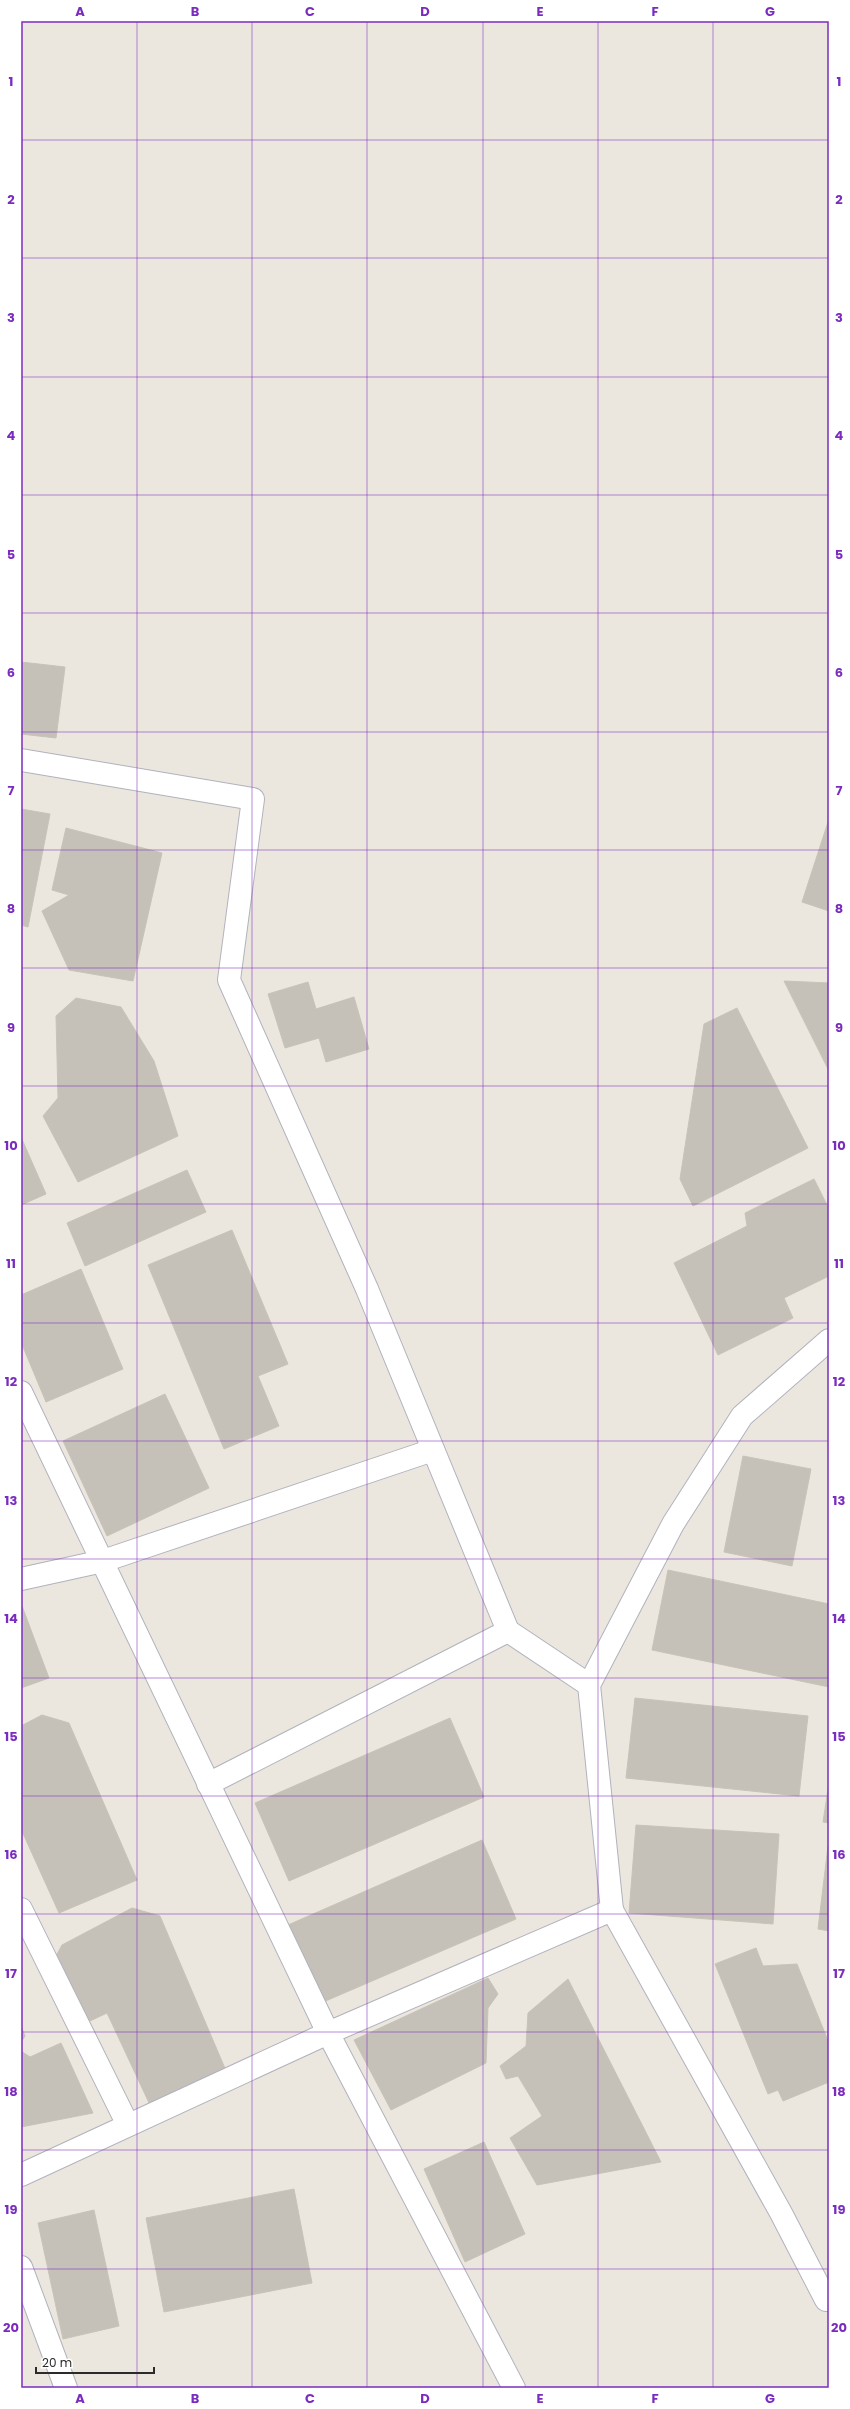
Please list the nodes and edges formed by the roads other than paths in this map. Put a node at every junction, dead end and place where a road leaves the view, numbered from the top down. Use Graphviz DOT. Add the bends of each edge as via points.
graph roads {
  1 [pos="21,760"];
  2 [pos="829,1340"];
  3 [pos="21,1392"];
  4 [pos="433,1450"];
  5 [pos="103,1561"];
  6 [pos="21,1579"];
  7 [pos="508,1631"];
  8 [pos="589,1685"];
  9 [pos="208,1784"];
  10 [pos="21,1909"];
  11 [pos="612,1910"];
  12 [pos="328,2033"];
  13 [pos="128,2125"];
  14 [pos="21,2175"];
  15 [pos="21,2267"];
  16 [pos="829,2299"];
  17 [pos="66,2388"];
  18 [pos="514,2388"];
  1 -- 4 [label="street" via="253,799 229,980 367,1289"];
  2 -- 8 [label="street" via="742,1416 673,1524"];
  3 -- 5 [label="street"];
  4 -- 5 [label="street"];
  4 -- 7 [label="street"];
  5 -- 6 [label="street"];
  5 -- 9 [label="street"];
  7 -- 8 [label="street"];
  7 -- 9 [label="street"];
  8 -- 11 [label="street"];
  9 -- 12 [label="street"];
  10 -- 13 [label="street"];
  11 -- 12 [label="street"];
  11 -- 16 [label="street" via="781,2212 826,2300"];
  12 -- 13 [label="street"];
  12 -- 18 [label="street"];
  13 -- 14 [label="street"];
  15 -- 17 [label="street"];
}
